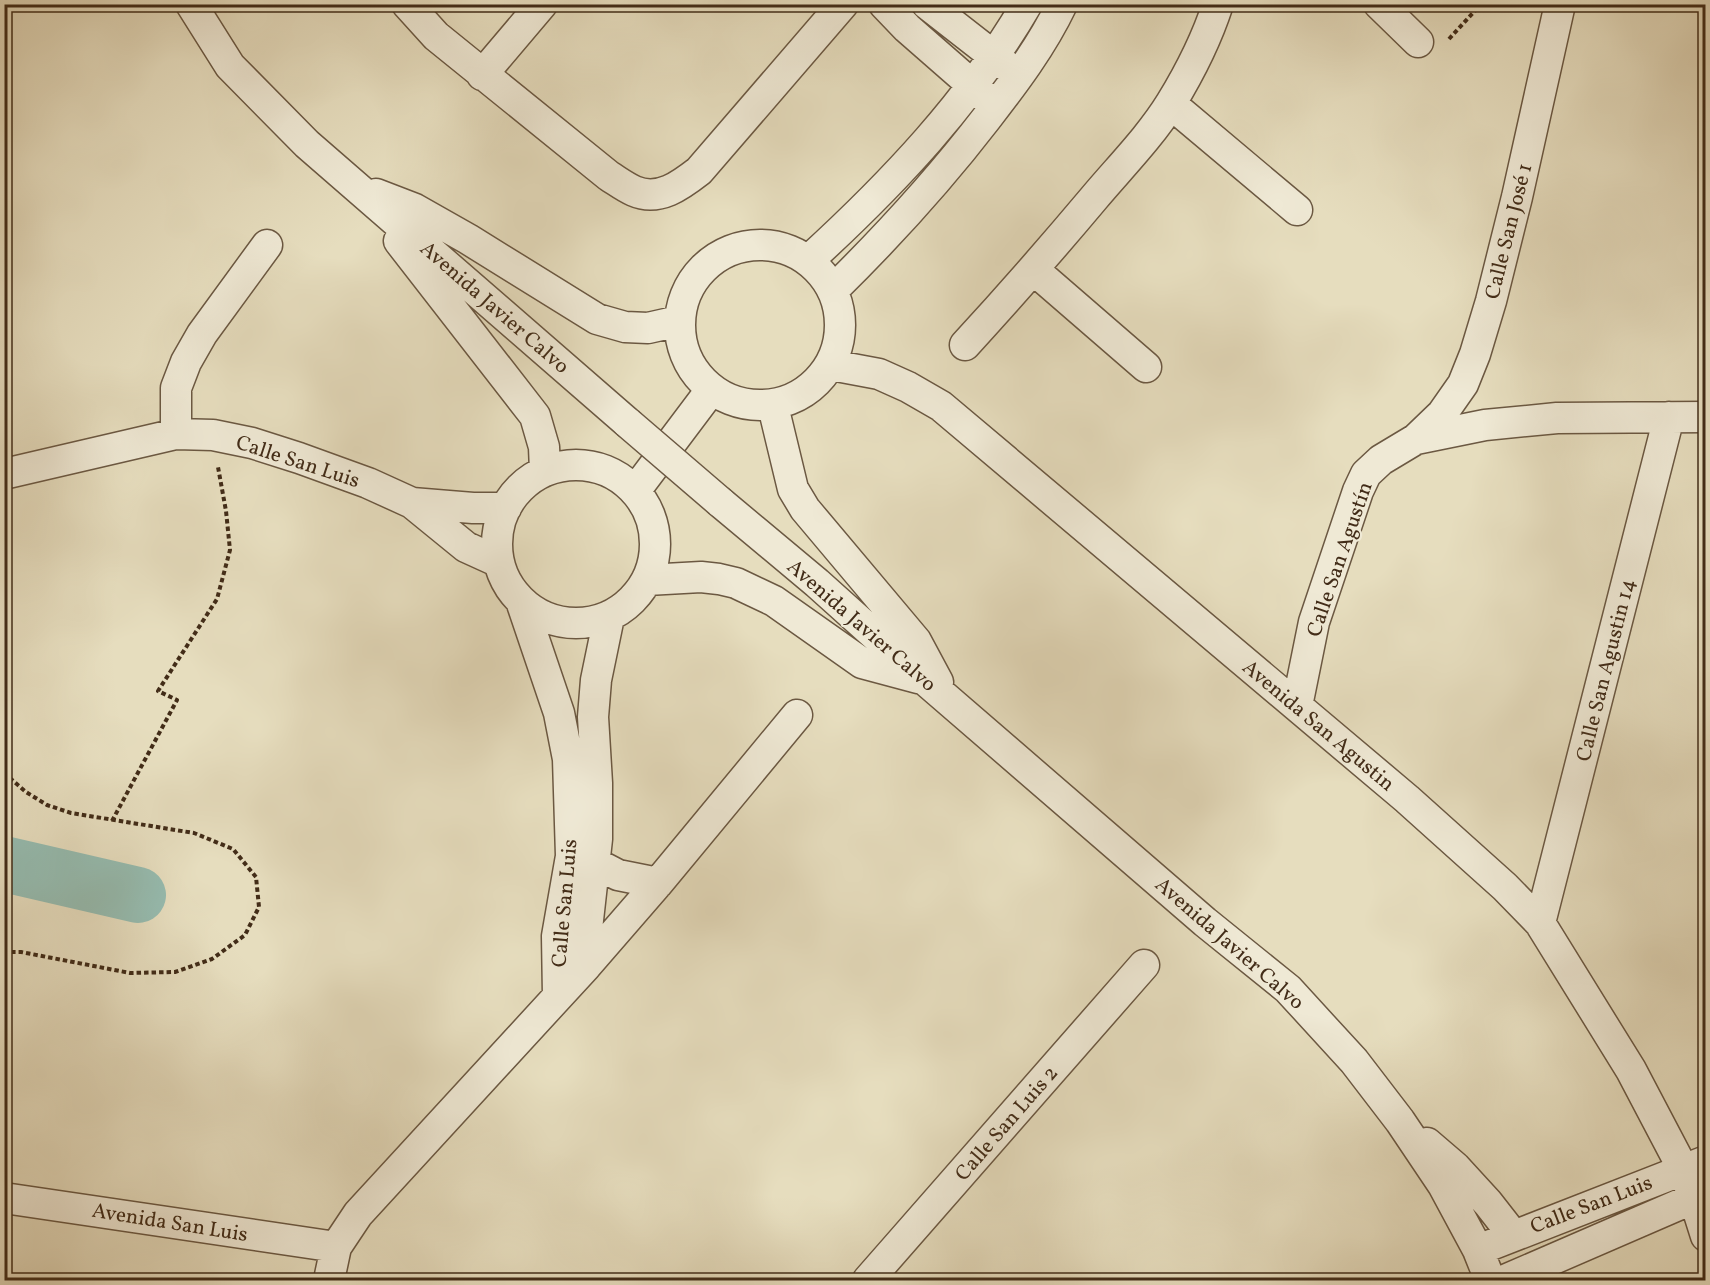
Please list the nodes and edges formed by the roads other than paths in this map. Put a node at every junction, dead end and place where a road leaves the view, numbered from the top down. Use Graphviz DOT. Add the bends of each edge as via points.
graph roads {
  1 [pos="191,4"];
  2 [pos="407,4"];
  3 [pos="542,4"];
  4 [pos="843,4"];
  5 [pos="884,4"];
  6 [pos="927,4"];
  7 [pos="1027,4"];
  8 [pos="1062,4"];
  9 [pos="1218,4"];
  10 [pos="1379,4"];
  11 [pos="1560,4"];
  12 [pos="1418,42"];
  13 [pos="994,57"];
  14 [pos="482,75"];
  15 [pos="1018,76"];
  16 [pos="973,85"];
  17 [pos="1171,104"];
  18 [pos="996,106"];
  19 [pos="356,186"];
  20 [pos="1297,210"];
  21 [pos="267,245"];
  22 [pos="809,260"];
  23 [pos="1034,270"];
  24 [pos="833,290"];
  25 [pos="679,321"];
  26 [pos="965,345"];
  27 [pos="831,365"];
  28 [pos="1146,367"];
  29 [pos="711,390"];
  30 [pos="773,406"];
  31 [pos="1669,417"];
  32 [pos="1706,417"];
  33 [pos="176,434"];
  34 [pos="1416,439"];
  35 [pos="545,471"];
  36 [pos="4,474"];
  37 [pos="635,491"];
  38 [pos="412,504"];
  39 [pos="506,508"];
  40 [pos="500,562"];
  41 [pos="647,580"];
  42 [pos="521,601"];
  43 [pos="609,617"];
  44 [pos="936,689"];
  45 [pos="1298,706"];
  46 [pos="797,715"];
  47 [pos="583,860"];
  48 [pos="658,883"];
  49 [pos="1540,923"];
  50 [pos="1144,965"];
  51 [pos="586,966"];
  52 [pos="558,996"];
  53 [pos="1400,1121"];
  54 [pos="1694,1165"];
  55 [pos="1700,1196"];
  56 [pos="4,1198"];
  57 [pos="1513,1235"];
  58 [pos="1706,1236"];
  59 [pos="336,1247"];
  60 [pos="1478,1250"];
  61 [pos="1518,1278"];
  62 [pos="329,1281"];
  63 [pos="868,1281"];
  64 [pos="1490,1281"];
  1 -- 19 [label="street, Avenida Javier Calvo" via="230,66 307,144"];
  2 -- 14 [label="street" via="436,36"];
  3 -- 14 [label="street"];
  4 -- 14 [label="street" via="699,171 680,187 657,194 635,192 609,176"];
  5 -- 16 [label="street"];
  6 -- 13 [label="street"];
  7 -- 13 [label="street"];
  8 -- 15 [label="street"];
  9 -- 17 [label="street"];
  10 -- 12 [label="street"];
  11 -- 34 [label="street, Calle San José 1" via="1517,197 1475,354 1463,384 1442,414"];
  13 -- 15 [label="street"];
  13 -- 16 [label="street"];
  15 -- 18 [label="street"];
  16 -- 18 [label="street"];
  16 -- 22 [label="street" via="896,177"];
  17 -- 20 [label="street"];
  17 -- 23 [label="street"];
  18 -- 24 [label="street" via="919,202"];
  19 -- 25 [label="street" via="415,209 597,319 625,327"];
  19 -- 35 [label="street" via="535,416 544,447"];
  19 -- 44 [label="street, Avenida Javier Calvo, bridge"];
  21 -- 33 [label="street" via="201,334 186,362 176,388"];
  22 -- 24 [label="street"];
  22 -- 25 [label="street" via="778,246 744,245 712,260 688,287"];
  23 -- 26 [label="street"];
  23 -- 28 [label="street"];
  24 -- 27 [label="street" via="841,316 840,341"];
  25 -- 29 [label="street" via="682,347 692,371"];
  27 -- 30 [label="street" via="807,392"];
  27 -- 45 [label="street, Avenida San Agustin" via="879,374 941,406"];
  29 -- 30 [label="street" via="751,407"];
  29 -- 37 [label="street"];
  30 -- 44 [label="street" via="793,489 805,509 916,641"];
  31 -- 32 [label="street, Calle San Agustín"];
  31 -- 34 [label="street, Calle San Agustín" via="1557,418 1485,425"];
  31 -- 49 [label="street, Calle San Agustin 14"];
  33 -- 36 [label="street, Calle San Luis"];
  33 -- 38 [label="street, Calle San Luis" via="213,435 252,443 368,483"];
  34 -- 45 [label="street, Calle San Agustín" via="1381,460 1366,474 1358,491 1314,622"];
  35 -- 37 [label="street" via="569,465 593,467 617,475"];
  35 -- 39 [label="street" via="522,486"];
  37 -- 41 [label="street" via="652,518 656,550"];
  38 -- 39 [label="street, Calle San Luis"];
  38 -- 40 [label="street, Calle San Luis" via="466,547"];
  39 -- 40 [label="street" via="500,525"];
  40 -- 42 [label="street" via="504,577"];
  41 -- 43 [label="street" via="631,602"];
  41 -- 44 [label="street" via="701,577 736,583 774,601 862,663"];
  42 -- 43 [label="street" via="540,615 562,623 586,624"];
  42 -- 47 [label="street, Calle San Luis" via="559,713"];
  43 -- 47 [label="street, Calle San Luis" via="596,680 593,717 597,783"];
  44 -- 53 [label="street, Avenida Javier Calvo" via="1205,922 1288,988 1354,1061"];
  45 -- 49 [label="street, Avenida San Agustin" via="1407,799"];
  46 -- 48 [label="street, Calle San Luis"];
  47 -- 48 [label="street" via="618,875"];
  47 -- 51 [label="street, Calle San Luis"];
  47 -- 52 [label="street, Calle San Luis" via="557,936"];
  48 -- 51 [label="street, Calle San Luis"];
  49 -- 54 [label="street, Avenida San Agustin"];
  50 -- 63 [label="street, Calle San Luis 2"];
  51 -- 52 [label="street, Calle San Luis"];
  52 -- 59 [label="street, Calle San Luis" via="390,1177"];
  53 -- 57 [label="street" via="1455,1167"];
  53 -- 60 [label="street, Avenida Javier Calvo" via="1443,1185"];
  54 -- 55 [label="street, Avenida San Agustin"];
  54 -- 57 [label="street, Calle San Luis"];
  55 -- 58 [label="street, Avenida San Agustin"];
  55 -- 61 [label="street, Calle San Luis"];
  56 -- 59 [label="street, Avenida San Luis"];
  57 -- 60 [label="street, Calle San Luis"];
  59 -- 62 [label="street, Calle San Luis"];
  60 -- 64 [label="street, Avenida Javier Calvo"];
}
